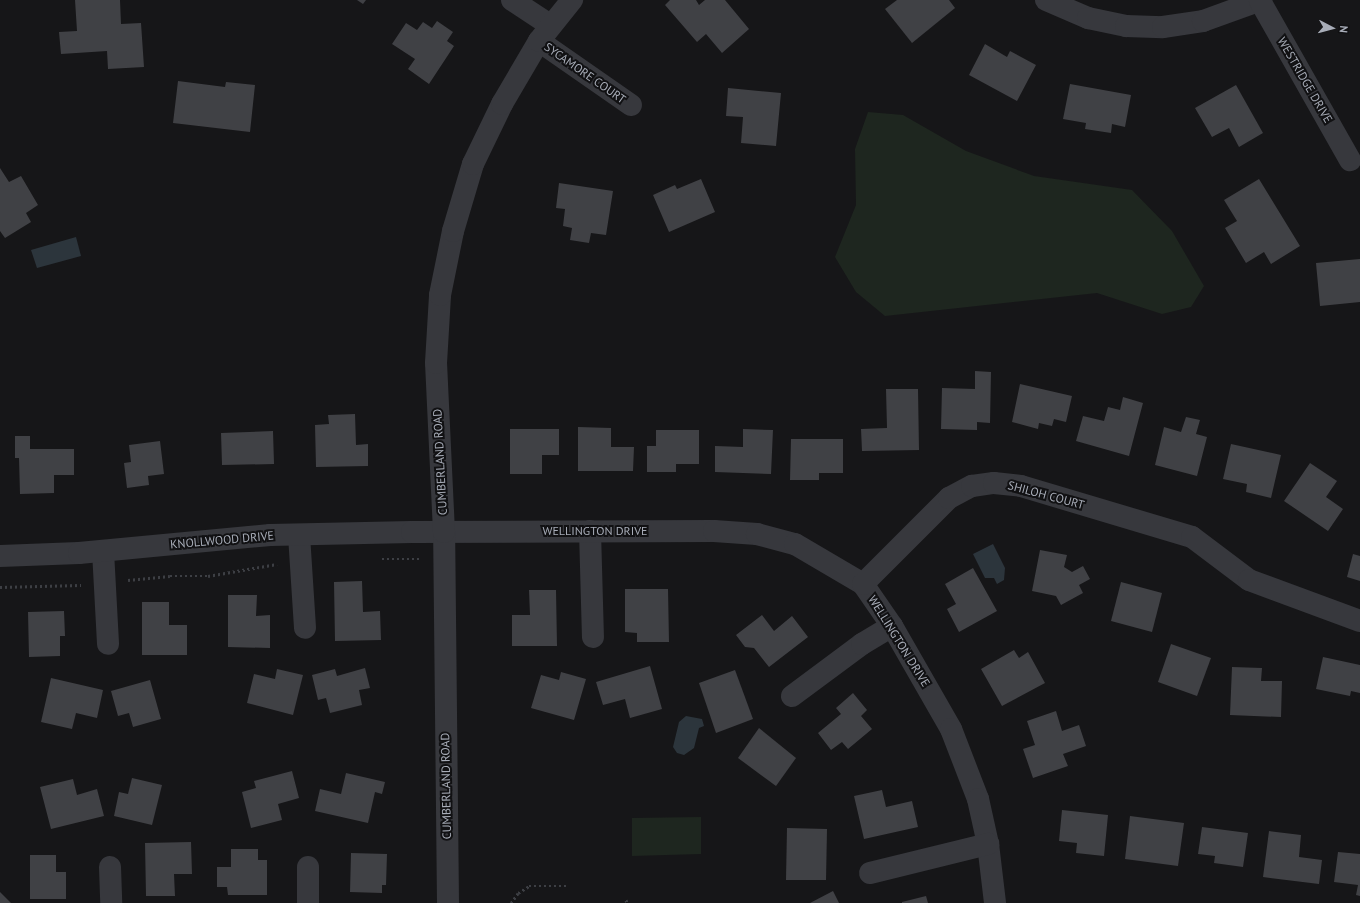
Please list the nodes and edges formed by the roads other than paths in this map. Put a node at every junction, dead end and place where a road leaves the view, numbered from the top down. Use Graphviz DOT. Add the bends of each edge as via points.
graph roads {
  1 [pos="512,0"];
  2 [pos="572,0"];
  3 [pos="1046,0"];
  4 [pos="1260,0"];
  5 [pos="544,33"];
  6 [pos="631,105"];
  7 [pos="1350,160"];
  8 [pos="590,531"];
  9 [pos="444,532"];
  10 [pos="299,535"];
  11 [pos="103,551"];
  12 [pos="0,556"];
  13 [pos="863,584"];
  14 [pos="1360,621"];
  15 [pos="892,626"];
  16 [pos="305,628"];
  17 [pos="593,637"];
  18 [pos="108,644"];
  19 [pos="792,696"];
  20 [pos="988,844"];
  21 [pos="110,867"];
  22 [pos="308,867"];
  23 [pos="870,873"];
  24 [pos="111,903"];
  25 [pos="308,903"];
  26 [pos="448,903"];
  27 [pos="995,903"];
  1 -- 5 [label="street, SYCAMORE COURT"];
  2 -- 5 [label="street, CUMBERLAND ROAD"];
  3 -- 4 [label="street, WESTRIDGE DRIVE" via="1088,18 1126,26 1163,27 1203,21"];
  4 -- 7 [label="street, WESTRIDGE DRIVE"];
  5 -- 6 [label="street, SYCAMORE COURT"];
  5 -- 9 [label="street, CUMBERLAND ROAD" via="502,104 473,164 453,231 440,295 436,363"];
  8 -- 9 [label="street, WELLINGTON DRIVE"];
  8 -- 13 [label="street, WELLINGTON DRIVE" via="714,531 758,534 796,544"];
  8 -- 17 [label="street"];
  9 -- 10 [label="street, KNOLLWOOD DRIVE"];
  9 -- 26 [label="street, CUMBERLAND ROAD"];
  10 -- 11 [label="street, KNOLLWOOD DRIVE"];
  10 -- 16 [label="street"];
  11 -- 12 [label="street, KNOLLWOOD DRIVE"];
  11 -- 18 [label="street"];
  13 -- 14 [label="street, SHILOH COURT" via="949,498 972,486 994,483 1021,486 1192,537 1249,580"];
  13 -- 15 [label="street, WELLINGTON DRIVE"];
  15 -- 19 [label="street" via="862,644"];
  15 -- 20 [label="street, WELLINGTON DRIVE" via="951,729 966,762 978,799"];
  20 -- 23 [label="street"];
  20 -- 27 [label="street, WELLINGTON DRIVE"];
  21 -- 24 [label="street"];
  22 -- 25 [label="street"];
}
